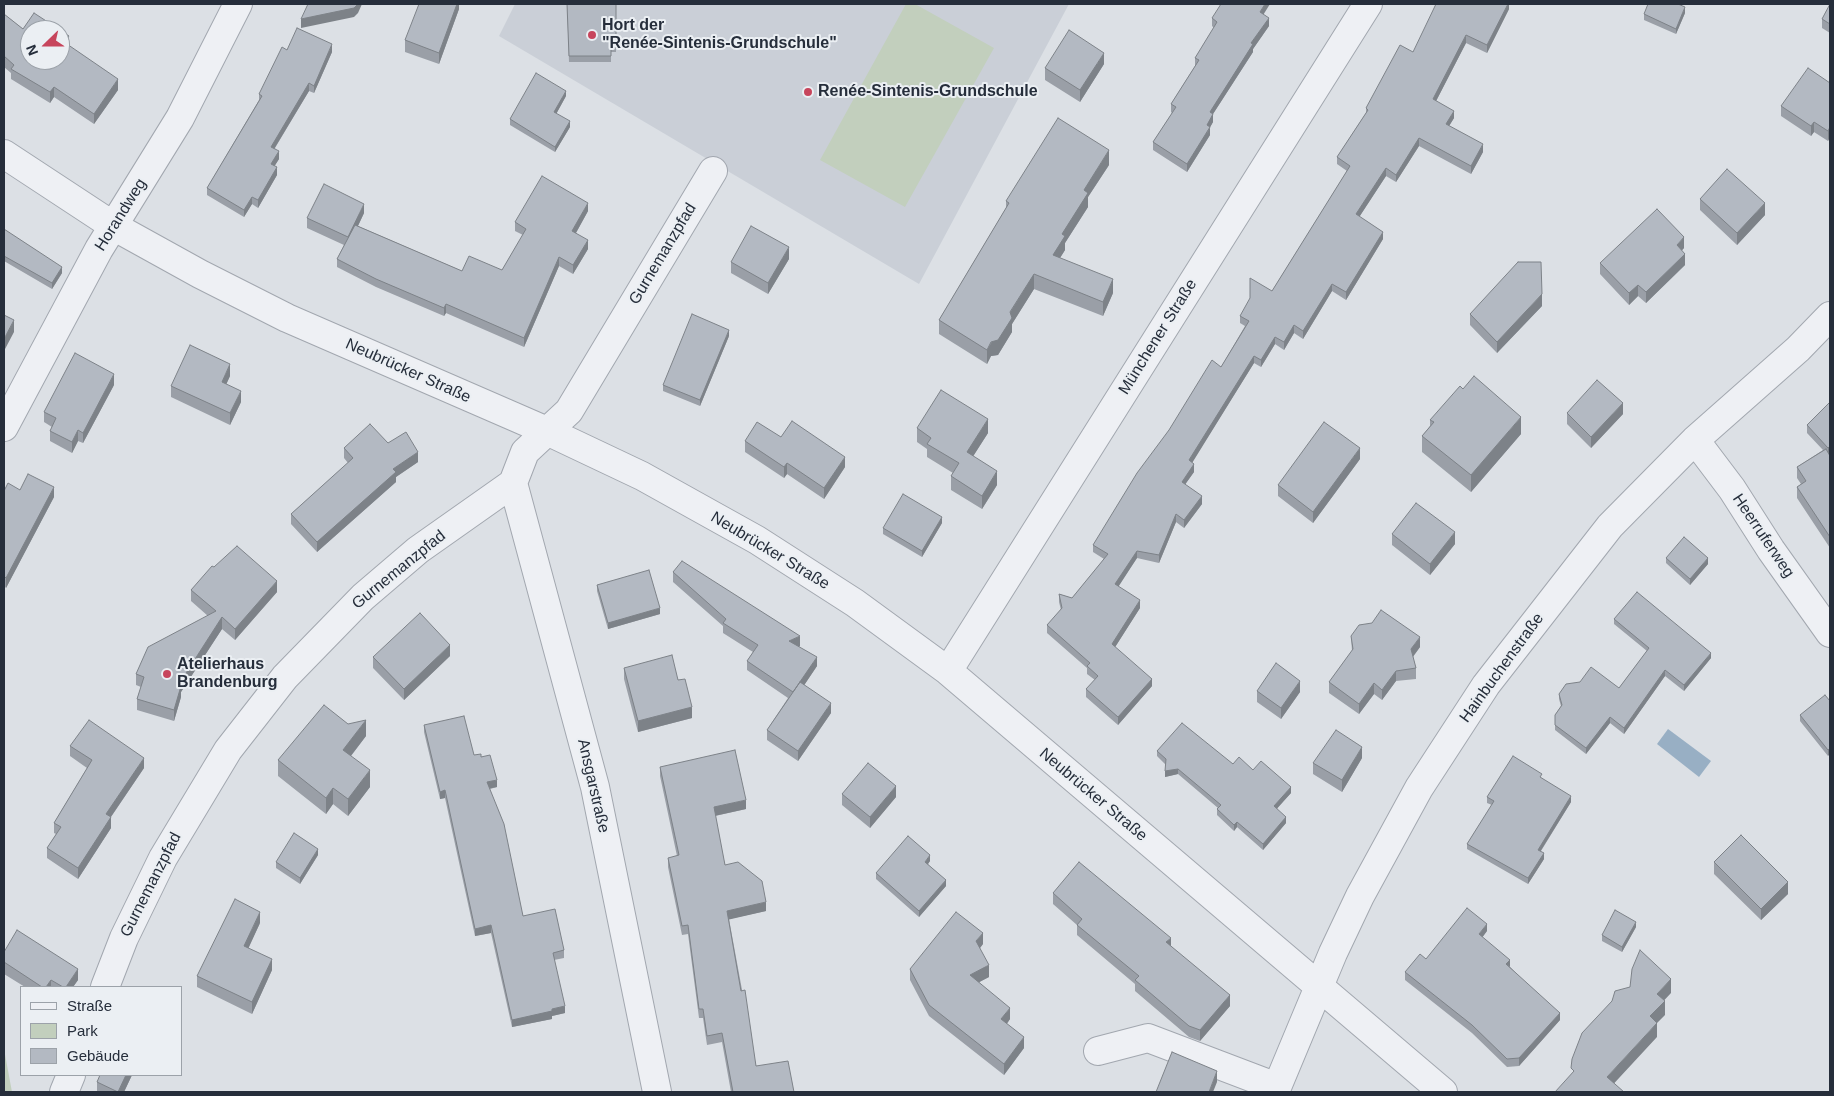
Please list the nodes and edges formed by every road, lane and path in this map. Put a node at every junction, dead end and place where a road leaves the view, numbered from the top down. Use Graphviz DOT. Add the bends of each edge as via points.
graph roads {
  1 [pos="238,4"];
  2 [pos="1368,4"];
  3 [pos="4,154"];
  4 [pos="713,171"];
  5 [pos="115,226"];
  6 [pos="1830,316"];
  7 [pos="4,427"];
  8 [pos="547,431"];
  9 [pos="1694,440"];
  10 [pos="512,483"];
  11 [pos="1830,633"];
  12 [pos="948,671"];
  13 [pos="105,986"];
  14 [pos="1319,987"];
  15 [pos="1098,1051"];
  16 [pos="71,1076"];
  17 [pos="1276,1090"];
  18 [pos="64,1092"];
  19 [pos="657,1092"];
  20 [pos="1443,1092"];
  1 -- 5 [label="street, Horandweg" via="180,118"];
  2 -- 12 [label="street, Münchener Straße"];
  3 -- 5 [label="street, Neubrücker Straße"];
  4 -- 8 [label="street, Gurnemanzpfad" via="569,412"];
  5 -- 7 [label="street, Horandweg"];
  5 -- 8 [label="street, Neubrücker Straße" via="287,318"];
  6 -- 9 [label="street, Hainbuchenstraße" via="1798,349"];
  8 -- 10 [label="street, Gurnemanzpfad" via="525,452"];
  8 -- 12 [label="street, Neubrücker Straße" via="642,476 757,540 855,603"];
  9 -- 11 [label="street, Heerruferweg" via="1732,489"];
  9 -- 14 [label="street, Hainbuchenstraße" via="1610,526 1486,685 1420,788 1360,896"];
  10 -- 13 [label="street, Gurnemanzpfad" via="418,550 363,597 284,677 228,750 163,858 124,938"];
  10 -- 19 [label="street, Ansgarstraße" via="595,787"];
  12 -- 14 [label="street, Neubrücker Straße"];
  14 -- 17 [label="street, Hainbuchenstraße"];
  14 -- 20 [label="street, Neubrücker Straße"];
  15 -- 17 [label="street" via="1148,1038"];
  16 -- 18 [label="street"];
}
